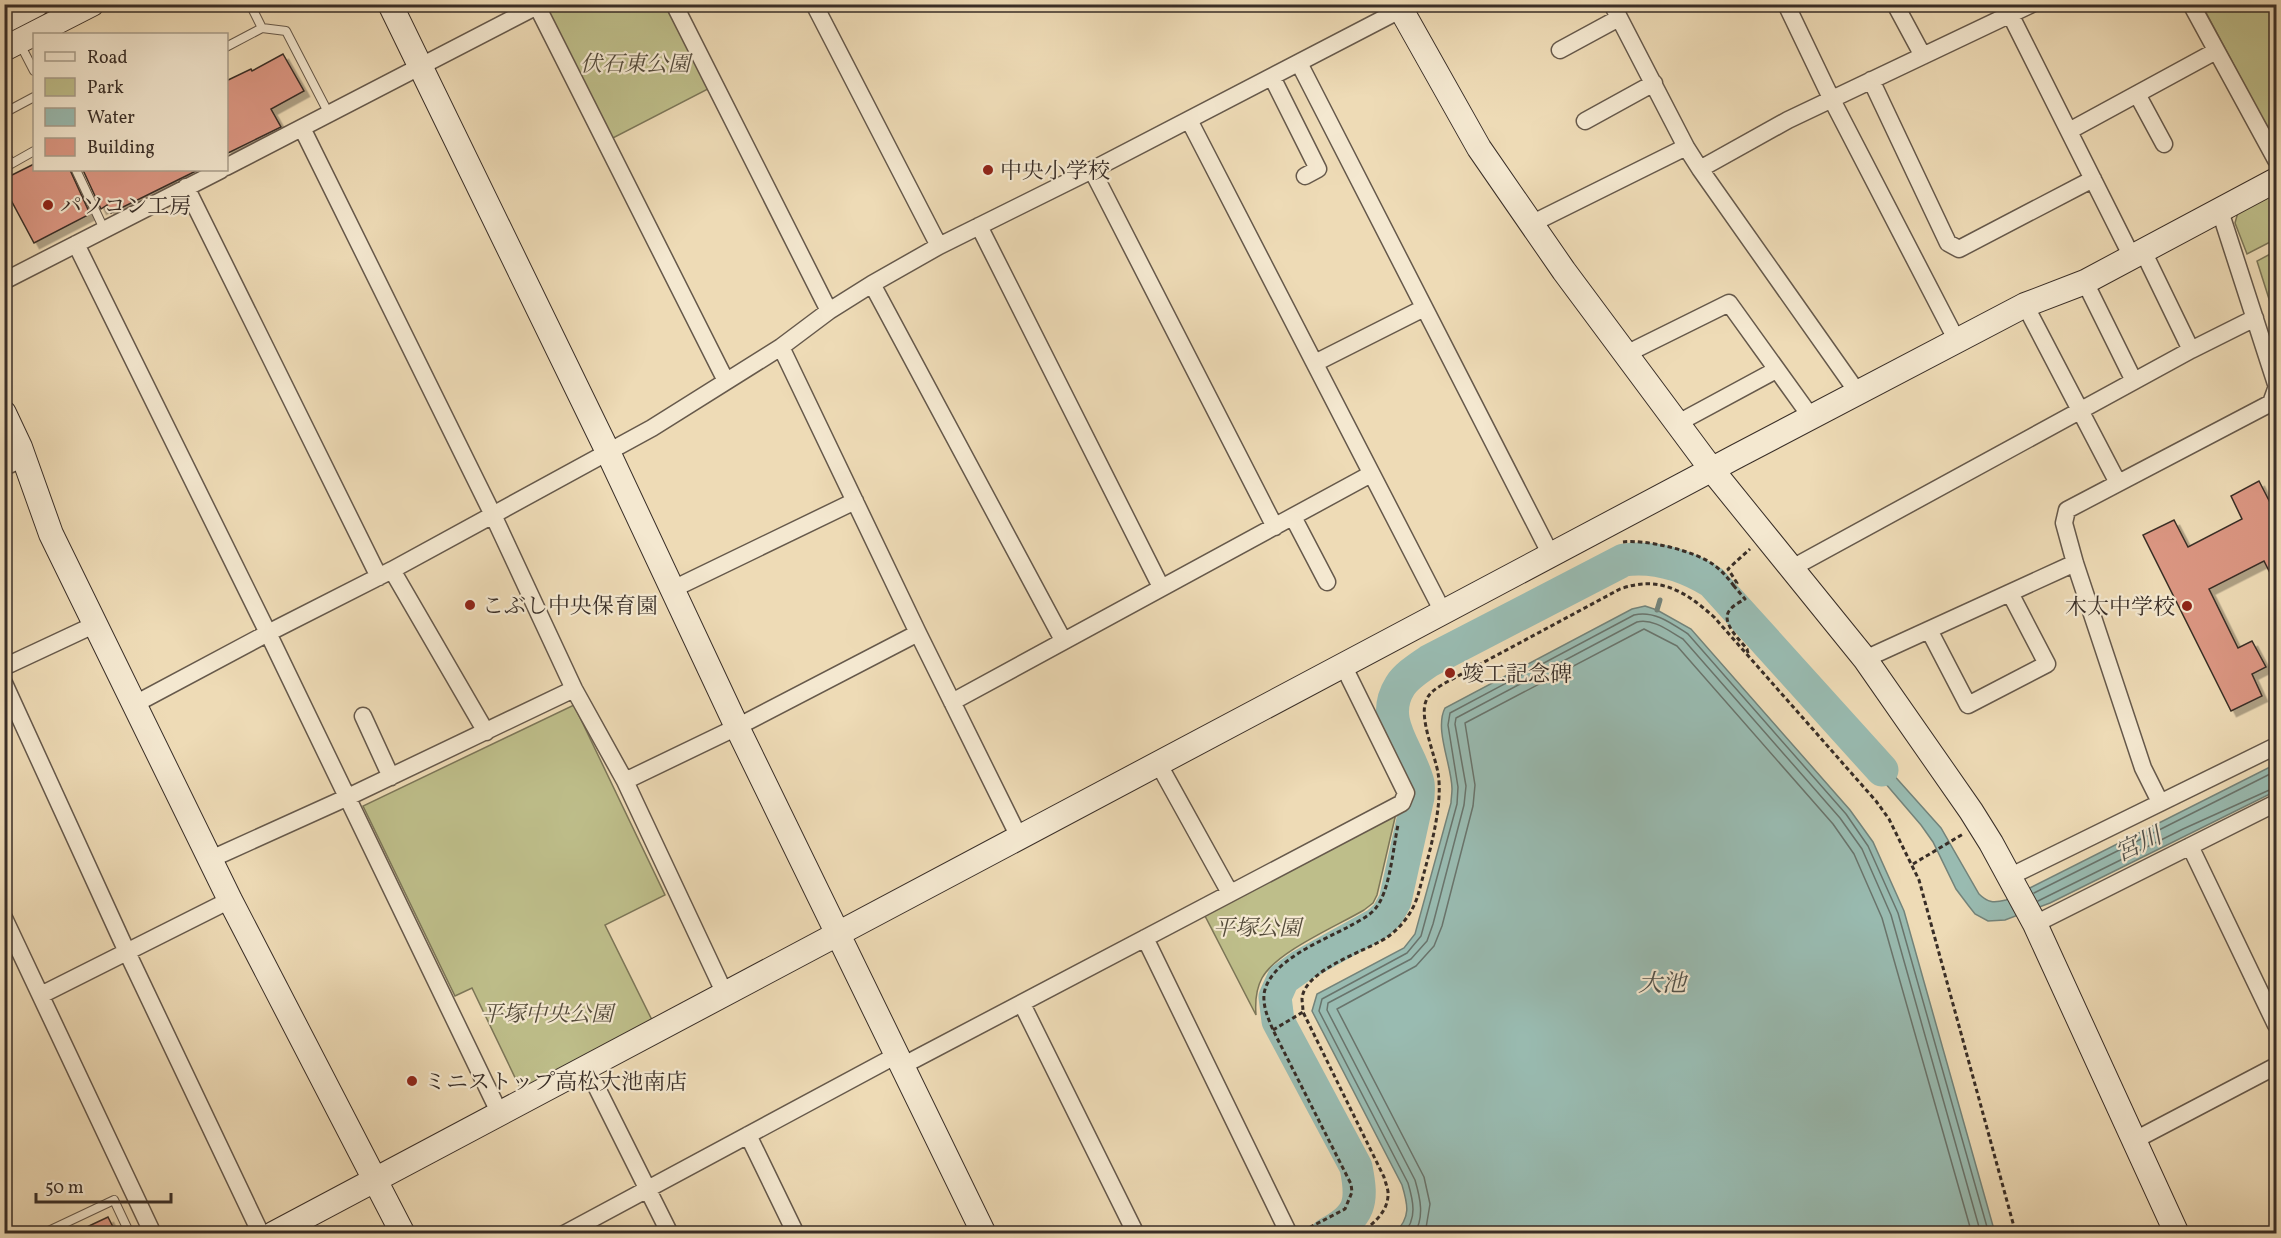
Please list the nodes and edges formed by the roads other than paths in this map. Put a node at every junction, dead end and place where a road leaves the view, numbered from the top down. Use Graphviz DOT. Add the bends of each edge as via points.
graph roads {
  1 [pos="37,4"];
  2 [pos="92,4"];
  3 [pos="250,4"];
  4 [pos="390,4"];
  5 [pos="674,4"];
  6 [pos="814,4"];
  7 [pos="1786,4"];
  8 [pos="1896,4"];
  9 [pos="2032,4"];
  10 [pos="2191,4"];
  11 [pos="539,5"];
  12 [pos="1399,7"];
  13 [pos="1615,11"];
  14 [pos="2011,16"];
  15 [pos="4,21"];
  16 [pos="262,28"];
  17 [pos="35,33"];
  18 [pos="33,34"];
  19 [pos="12,45"];
  20 [pos="228,46"];
  21 [pos="1560,50"];
  22 [pos="2216,51"];
  23 [pos="1923,56"];
  24 [pos="1299,63"];
  25 [pos="420,67"];
  26 [pos="33,69"];
  27 [pos="1272,77"];
  28 [pos="1871,81"];
  29 [pos="1654,83"];
  30 [pos="2137,94"];
  31 [pos="33,98"];
  32 [pos="1831,98"];
  33 [pos="4,113"];
  34 [pos="329,114"];
  35 [pos="1189,120"];
  36 [pos="1585,121"];
  37 [pos="302,128"];
  38 [pos="2069,131"];
  39 [pos="2164,144"];
  40 [pos="1686,147"];
  41 [pos="4,150"];
  42 [pos="33,152"];
  43 [pos="2277,160"];
  44 [pos="228,166"];
  45 [pos="1700,169"];
  46 [pos="1092,170"];
  47 [pos="76,171"];
  48 [pos="219,171"];
  49 [pos="1305,176"];
  50 [pos="2093,179"];
  51 [pos="2277,180"];
  52 [pos="186,187"];
  53 [pos="2220,211"];
  54 [pos="1531,224"];
  55 [pos="979,226"];
  56 [pos="104,229"];
  57 [pos="76,244"];
  58 [pos="939,246"];
  59 [pos="2137,254"];
  60 [pos="4,281"];
  61 [pos="2085,282"];
  62 [pos="872,284"];
  63 [pos="2025,305"];
  64 [pos="1425,308"];
  65 [pos="829,311"];
  66 [pos="2255,318"];
  67 [pos="1957,340"];
  68 [pos="781,347"];
  69 [pos="2191,350"];
  70 [pos="1626,354"];
  71 [pos="1315,363"];
  72 [pos="1776,370"];
  73 [pos="726,381"];
  74 [pos="2134,381"];
  75 [pos="2277,387"];
  76 [pos="1858,393"];
  77 [pos="2081,411"];
  78 [pos="4,413"];
  79 [pos="1811,417"];
  80 [pos="1678,423"];
  81 [pos="608,452"];
  82 [pos="15,463"];
  83 [pos="1712,470"];
  84 [pos="1371,474"];
  85 [pos="2118,483"];
  86 [pos="855,501"];
  87 [pos="493,515"];
  88 [pos="1293,517"];
  89 [pos="1275,527"];
  90 [pos="1551,555"];
  91 [pos="2075,563"];
  92 [pos="1792,568"];
  93 [pos="386,574"];
  94 [pos="1327,582"];
  95 [pos="1161,588"];
  96 [pos="673,589"];
  97 [pos="2010,593"];
  98 [pos="1443,612"];
  99 [pos="96,624"];
  100 [pos="1929,630"];
  101 [pos="268,633"];
  102 [pos="918,633"];
  103 [pos="1064,640"];
  104 [pos="1865,659"];
  105 [pos="1343,665"];
  106 [pos="4,667"];
  107 [pos="4,683"];
  108 [pos="574,689"];
  109 [pos="952,702"];
  110 [pos="135,704"];
  111 [pos="363,716"];
  112 [pos="737,726"];
  113 [pos="486,732"];
  114 [pos="2277,746"];
  115 [pos="1158,763"];
  116 [pos="391,777"];
  117 [pos="625,781"];
  118 [pos="348,797"];
  119 [pos="2160,802"];
  120 [pos="2277,803"];
  121 [pos="1019,837"];
  122 [pos="2190,846"];
  123 [pos="211,858"];
  124 [pos="2011,880"];
  125 [pos="1230,893"];
  126 [pos="230,900"];
  127 [pos="4,918"];
  128 [pos="2032,920"];
  129 [pos="838,933"];
  130 [pos="1145,938"];
  131 [pos="127,952"];
  132 [pos="724,994"];
  133 [pos="41,995"];
  134 [pos="1022,1004"];
  135 [pos="2277,1025"];
  136 [pos="899,1061"];
  137 [pos="2277,1066"];
  138 [pos="587,1068"];
  139 [pos="500,1114"];
  140 [pos="748,1135"];
  141 [pos="2135,1140"];
  142 [pos="376,1179"];
  143 [pos="647,1189"];
  144 [pos="42,1233"];
  145 [pos="130,1233"];
  146 [pos="153,1233"];
  147 [pos="261,1233"];
  148 [pos="273,1233"];
  149 [pos="403,1233"];
  150 [pos="564,1233"];
  151 [pos="670,1233"];
  152 [pos="796,1233"];
  153 [pos="984,1233"];
  154 [pos="1136,1233"];
  155 [pos="1289,1233"];
  156 [pos="2177,1233"];
  1 -- 15 [label="street"];
  2 -- 17 [label="street"];
  3 -- 16 [label="lane"];
  4 -- 25 [label="street"];
  5 -- 65 [label="street"];
  6 -- 58 [label="street"];
  7 -- 32 [label="street"];
  8 -- 23 [label="street"];
  9 -- 14 [label="street"];
  10 -- 22 [label="street"];
  11 -- 25 [label="street"];
  11 -- 73 [label="street"];
  12 -- 24 [label="street"];
  12 -- 54 [label="street" via="1479,148"];
  13 -- 21 [label="street"];
  13 -- 29 [label="street"];
  14 -- 23 [label="street"];
  14 -- 38 [label="street"];
  16 -- 20 [label="lane"];
  16 -- 34 [label="lane" via="286,31"];
  18 -- 19 [label="street"];
  19 -- 26 [label="lane"];
  22 -- 30 [label="street"];
  22 -- 43 [label="street"];
  23 -- 28 [label="street"];
  24 -- 27 [label="street"];
  24 -- 64 [label="street"];
  25 -- 34 [label="street"];
  25 -- 81 [label="street"];
  27 -- 35 [label="street"];
  27 -- 49 [label="street" via="1318,169"];
  28 -- 32 [label="street"];
  28 -- 50 [label="street" via="1948,243 1959,249"];
  29 -- 36 [label="street"];
  29 -- 40 [label="street"];
  30 -- 38 [label="street"];
  30 -- 39 [label="street"];
  31 -- 33 [label="lane"];
  32 -- 45 [label="street"];
  32 -- 67 [label="street"];
  34 -- 37 [label="street"];
  35 -- 46 [label="street"];
  35 -- 71 [label="street"];
  37 -- 44 [label="street"];
  37 -- 87 [label="street"];
  38 -- 50 [label="street"];
  40 -- 45 [label="street"];
  40 -- 54 [label="street"];
  41 -- 42 [label="lane" via="11,164"];
  45 -- 76 [label="street"];
  46 -- 55 [label="street"];
  46 -- 89 [label="street"];
  47 -- 56 [label="lane"];
  48 -- 52 [label="street"];
  50 -- 59 [label="street"];
  51 -- 53 [label="street"];
  52 -- 56 [label="street"];
  52 -- 93 [label="street"];
  53 -- 59 [label="street"];
  53 -- 66 [label="street"];
  54 -- 70 [label="street"];
  55 -- 58 [label="street"];
  55 -- 95 [label="street"];
  56 -- 57 [label="street"];
  57 -- 60 [label="street"];
  57 -- 101 [label="street"];
  58 -- 62 [label="street"];
  59 -- 61 [label="street"];
  59 -- 69 [label="street"];
  61 -- 63 [label="street"];
  61 -- 74 [label="street"];
  62 -- 65 [label="street"];
  62 -- 103 [label="street"];
  63 -- 67 [label="street"];
  63 -- 77 [label="street"];
  64 -- 71 [label="street"];
  64 -- 90 [label="street"];
  65 -- 68 [label="street"];
  66 -- 69 [label="street"];
  66 -- 75 [label="street"];
  67 -- 76 [label="street"];
  68 -- 73 [label="street"];
  68 -- 86 [label="street"];
  69 -- 74 [label="street"];
  70 -- 72 [label="street" via="1729,303"];
  70 -- 80 [label="street"];
  71 -- 84 [label="street"];
  72 -- 79 [label="street"];
  72 -- 80 [label="street"];
  73 -- 81 [label="street"];
  74 -- 77 [label="street"];
  75 -- 85 [label="street" via="2271,403"];
  76 -- 79 [label="street"];
  77 -- 85 [label="street"];
  77 -- 92 [label="street"];
  78 -- 82 [label="street" via="13,429"];
  79 -- 83 [label="street"];
  80 -- 83 [label="street"];
  81 -- 87 [label="street"];
  81 -- 96 [label="street"];
  82 -- 99 [label="street"];
  83 -- 90 [label="street"];
  83 -- 92 [label="street"];
  84 -- 88 [label="street"];
  84 -- 98 [label="street"];
  85 -- 91 [label="street" via="2067,510 2064,523"];
  86 -- 96 [label="street"];
  86 -- 102 [label="street"];
  87 -- 93 [label="street"];
  87 -- 108 [label="street"];
  88 -- 89 [label="street"];
  88 -- 94 [label="street"];
  89 -- 95 [label="street"];
  90 -- 98 [label="street"];
  91 -- 97 [label="street"];
  91 -- 119 [label="street" via="2143,768"];
  92 -- 104 [label="street"];
  93 -- 101 [label="street"];
  93 -- 113 [label="street"];
  95 -- 103 [label="street"];
  96 -- 112 [label="street"];
  97 -- 100 [label="street"];
  97 -- 100 [label="street" via="2047,664 1968,705"];
  98 -- 105 [label="street"];
  99 -- 106 [label="street"];
  99 -- 110 [label="street"];
  100 -- 104 [label="street"];
  101 -- 110 [label="street"];
  101 -- 118 [label="street"];
  102 -- 109 [label="street"];
  102 -- 112 [label="street"];
  103 -- 109 [label="street"];
  104 -- 124 [label="street" via="1971,811"];
  105 -- 115 [label="street"];
  105 -- 125 [label="street" via="1406,793 1402,803"];
  107 -- 131 [label="street"];
  108 -- 113 [label="street"];
  108 -- 117 [label="street"];
  109 -- 121 [label="street"];
  110 -- 123 [label="street"];
  111 -- 116 [label="street"];
  112 -- 117 [label="street"];
  112 -- 129 [label="street"];
  113 -- 116 [label="street"];
  114 -- 119 [label="street"];
  115 -- 121 [label="street"];
  115 -- 125 [label="street"];
  116 -- 118 [label="street"];
  117 -- 132 [label="street"];
  118 -- 123 [label="street"];
  118 -- 139 [label="street"];
  119 -- 124 [label="street"];
  120 -- 122 [label="street"];
  121 -- 129 [label="street"];
  122 -- 128 [label="street"];
  122 -- 135 [label="street"];
  123 -- 126 [label="street"];
  124 -- 128 [label="street"];
  125 -- 130 [label="street"];
  126 -- 131 [label="street"];
  126 -- 142 [label="street"];
  127 -- 133 [label="street"];
  128 -- 141 [label="street"];
  129 -- 132 [label="street"];
  129 -- 136 [label="street"];
  130 -- 134 [label="street"];
  130 -- 155 [label="street"];
  131 -- 133 [label="street"];
  131 -- 147 [label="street"];
  132 -- 138 [label="street"];
  133 -- 146 [label="street"];
  134 -- 136 [label="street"];
  134 -- 154 [label="street"];
  136 -- 140 [label="street"];
  136 -- 153 [label="street"];
  137 -- 141 [label="street"];
  138 -- 139 [label="street"];
  138 -- 143 [label="street"];
  139 -- 142 [label="street"];
  140 -- 143 [label="street"];
  140 -- 152 [label="street"];
  141 -- 156 [label="street"];
  142 -- 148 [label="street"];
  142 -- 149 [label="street"];
  143 -- 150 [label="street"];
  143 -- 151 [label="street"];
  144 -- 145 [label="lane" via="114,1200"];
}
